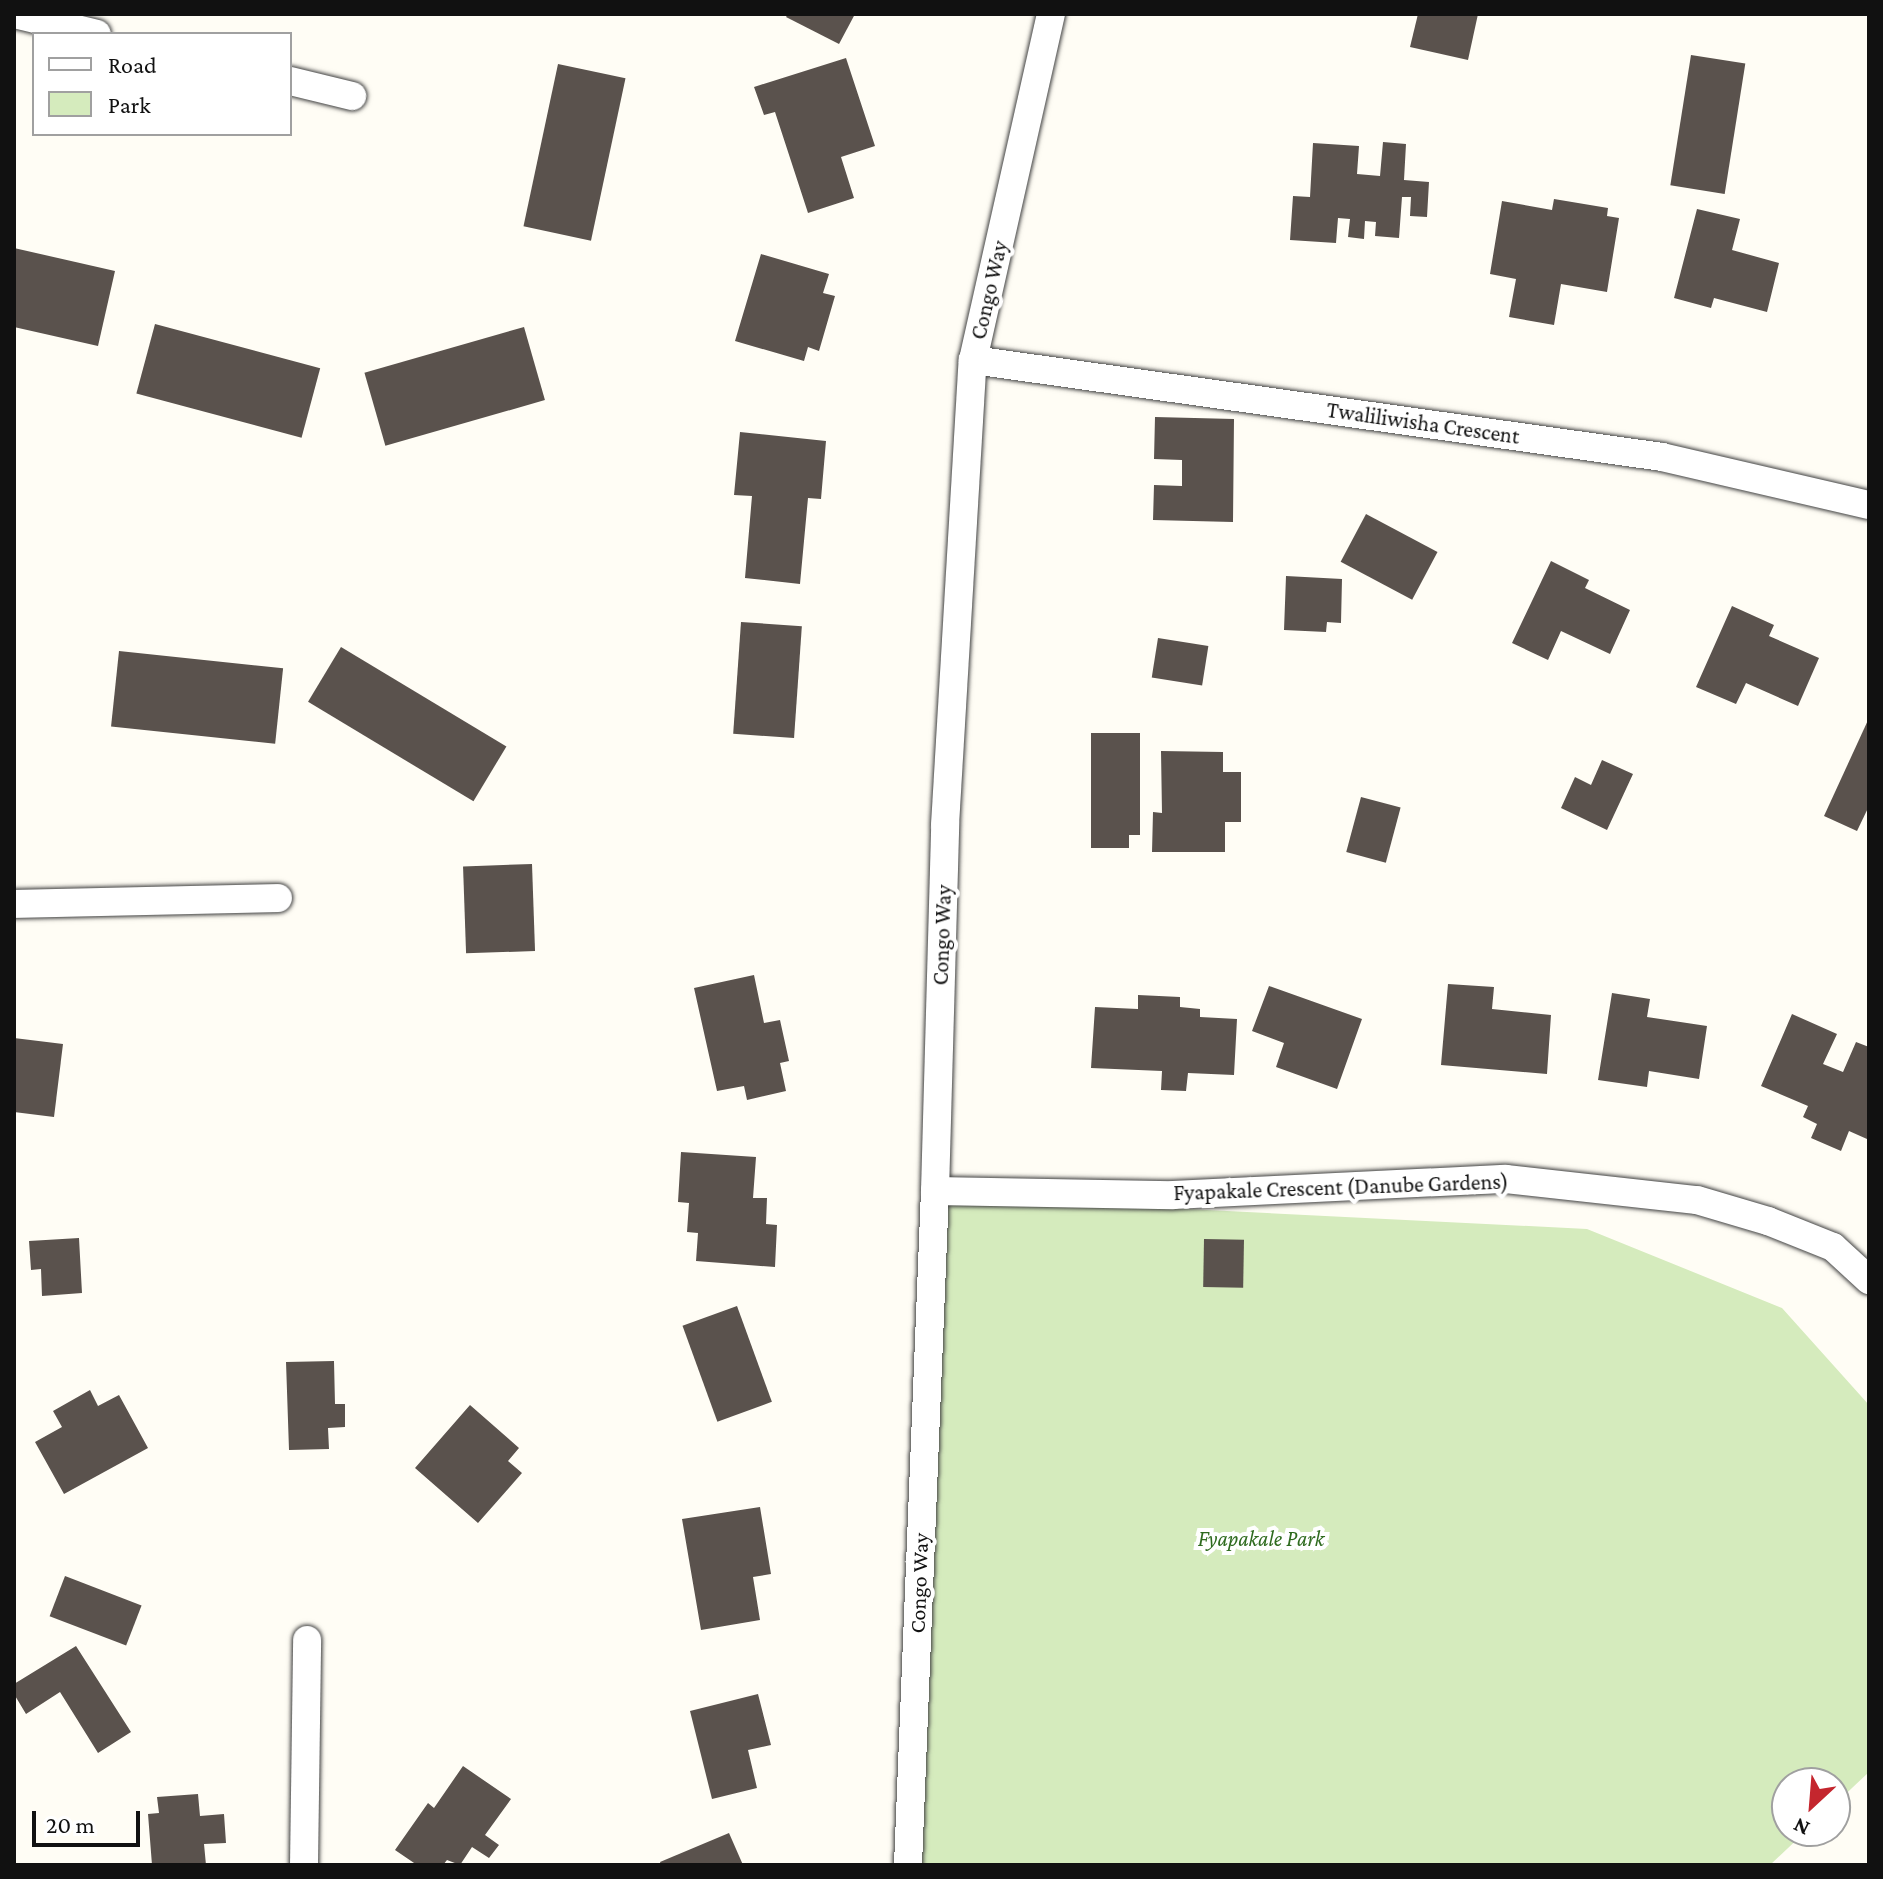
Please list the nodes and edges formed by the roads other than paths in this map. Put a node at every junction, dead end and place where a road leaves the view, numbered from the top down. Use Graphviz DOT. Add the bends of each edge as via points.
graph roads {
  1 [pos="14,14"];
  2 [pos="1051,14"];
  3 [pos="89,32"];
  4 [pos="292,81"];
  5 [pos="352,96"];
  6 [pos="973,360"];
  7 [pos="1869,505"];
  8 [pos="278,898"];
  9 [pos="14,904"];
  10 [pos="935,1191"];
  11 [pos="1869,1280"];
  12 [pos="307,1640"];
  13 [pos="304,1865"];
  14 [pos="908,1865"];
  1 -- 3 [label="street"];
  2 -- 6 [label="street, Congo Way"];
  4 -- 5 [label="street"];
  6 -- 7 [label="street, Twaliliwisha Crescent" via="1662,457"];
  6 -- 10 [label="street, Congo Way" via="945,825"];
  8 -- 9 [label="street"];
  10 -- 11 [label="street, Fyapakale Crescent (Danube Gardens)" via="1173,1195 1506,1179 1697,1200 1833,1247"];
  10 -- 14 [label="street, Congo Way"];
  12 -- 13 [label="street"];
}
